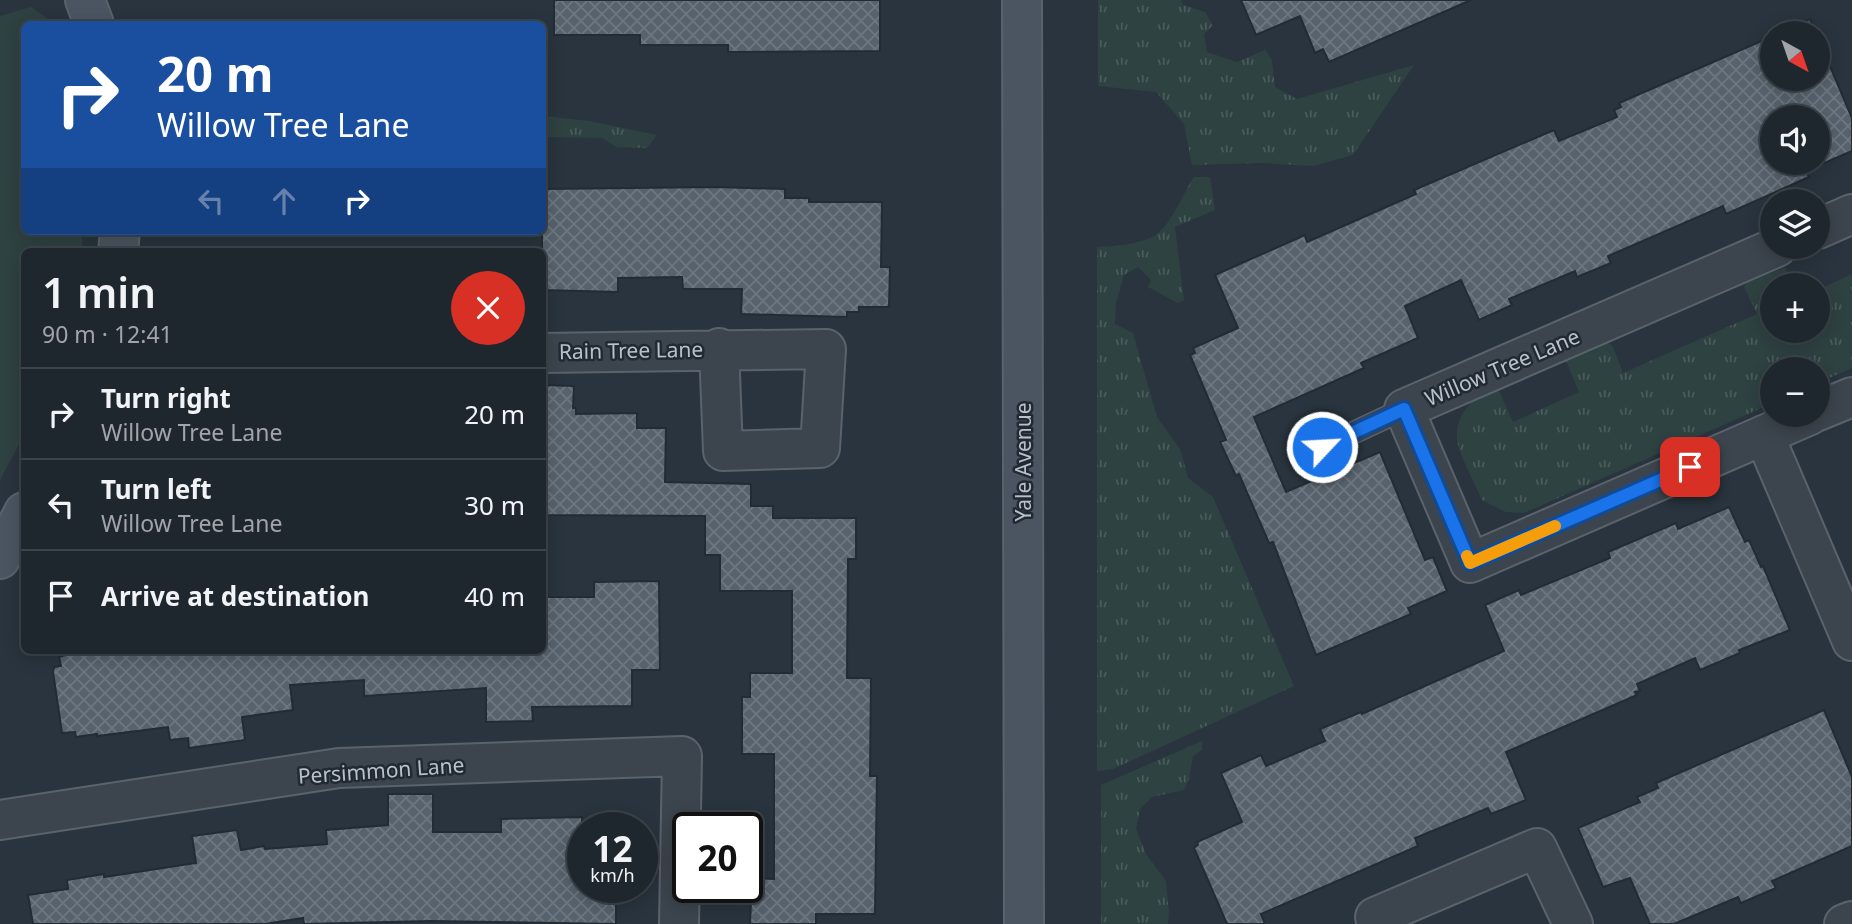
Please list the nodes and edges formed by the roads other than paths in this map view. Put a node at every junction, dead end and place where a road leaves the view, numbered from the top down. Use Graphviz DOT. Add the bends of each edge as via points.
graph roads {
  1 [pos="85,0"];
  2 [pos="1022,0"];
  3 [pos="93,21"];
  4 [pos="1852,214"];
  5 [pos="1830,224"];
  6 [pos="1760,254"];
  7 [pos="719,348"];
  8 [pos="546,353"];
  9 [pos="1852,397"];
  10 [pos="1830,406"];
  11 [pos="1404,409"];
  12 [pos="1783,427"];
  13 [pos="1764,435"];
  14 [pos="1322,447"];
  15 [pos="21,518"];
  16 [pos="0,559"];
  17 [pos="1852,640"];
  18 [pos="0,820"];
  19 [pos="1852,920"];
  20 [pos="679,924"];
  21 [pos="1024,924"];
  22 [pos="1378,924"];
  23 [pos="1573,924"];
  24 [pos="1844,924"];
  1 -- 3 [label="street"];
  2 -- 21 [label="street, Yale Avenue"];
  4 -- 5 [label="street"];
  6 -- 11 [label="street, Willow Tree Lane"];
  7 -- 8 [label="street, Rain Tree Lane"];
  9 -- 10 [label="street"];
  11 -- 13 [label="street, Willow Tree Lane" via="1470,563"];
  11 -- 14 [label="lane"];
  12 -- 13 [label="street, Willow Tree Lane"];
  13 -- 17 [label="street"];
  15 -- 16 [label="street"];
  18 -- 20 [label="street, Persimmon Lane" via="339,768 682,756"];
  19 -- 24 [label="street"];
  22 -- 23 [label="street" via="1375,917 1537,848"];
}
